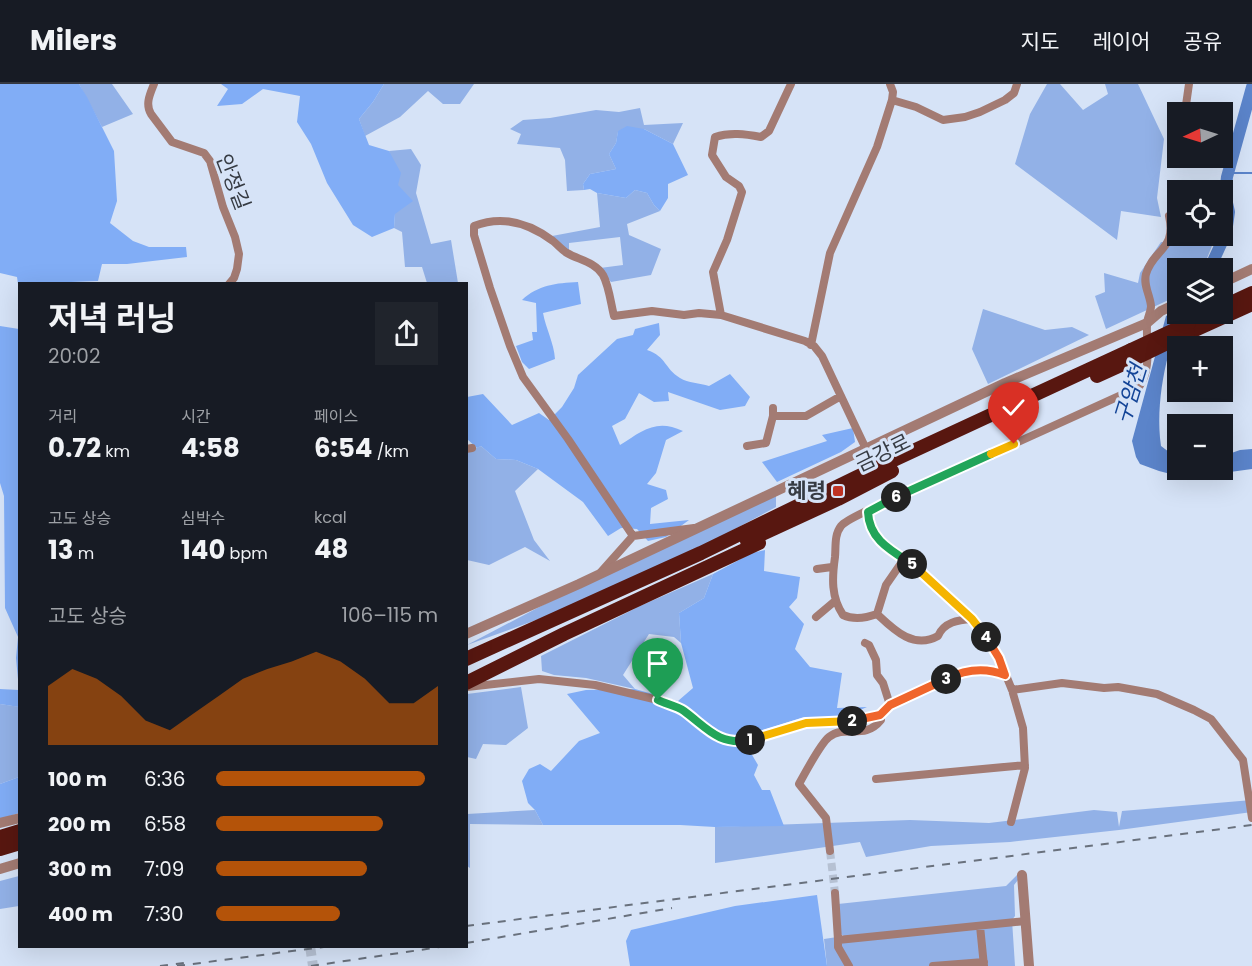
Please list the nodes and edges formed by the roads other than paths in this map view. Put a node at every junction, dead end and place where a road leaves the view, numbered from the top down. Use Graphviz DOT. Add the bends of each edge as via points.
graph roads {
  1 [pos="154,84"];
  2 [pos="791,84"];
  3 [pos="890,84"];
  4 [pos="1017,84"];
  5 [pos="1189,84"];
  6 [pos="892,100"];
  7 [pos="1186,102"];
  8 [pos="1167,244"];
  9 [pos="1252,269"];
  10 [pos="1233,278"];
  11 [pos="231,282"];
  12 [pos="1252,293"];
  13 [pos="1252,304"];
  14 [pos="1233,305"];
  15 [pos="1233,307"];
  16 [pos="1167,308"];
  17 [pos="721,315"];
  18 [pos="1147,323"];
  19 [pos="1195,324"];
  20 [pos="1197,324"];
  21 [pos="1189,328"];
  22 [pos="811,345"];
  23 [pos="1130,356"];
  24 [pos="841,396"];
  25 [pos="747,446"];
  26 [pos="866,448"];
  27 [pos="838,499"];
  28 [pos="868,512"];
  29 [pos="700,527"];
  30 [pos="633,536"];
  31 [pos="904,559"];
  32 [pos="832,567"];
  33 [pos="817,569"];
  34 [pos="600,574"];
  35 [pos="835,601"];
  36 [pos="877,614"];
  37 [pos="560,617"];
  38 [pos="816,617"];
  39 [pos="972,619"];
  40 [pos="468,633"];
  41 [pos="865,644"];
  42 [pos="468,649"];
  43 [pos="468,658"];
  44 [pos="468,668"];
  45 [pos="1005,675"];
  46 [pos="468,684"];
  47 [pos="468,685"];
  48 [pos="1012,690"];
  49 [pos="890,705"];
  50 [pos="880,715"];
  51 [pos="1025,765"];
  52 [pos="876,779"];
  53 [pos="18,818"];
  54 [pos="1252,818"];
  55 [pos="1011,822"];
  56 [pos="0,823"];
  57 [pos="18,832"];
  58 [pos="0,837"];
  59 [pos="18,844"];
  60 [pos="0,849"];
  61 [pos="830,851"];
  62 [pos="18,852"];
  63 [pos="0,857"];
  64 [pos="18,864"];
  65 [pos="0,869"];
  66 [pos="1022,875"];
  67 [pos="834,893"];
  68 [pos="1026,921"];
  69 [pos="980,926"];
  70 [pos="838,940"];
  71 [pos="984,964"];
  72 [pos="849,966"];
  73 [pos="933,966"];
  74 [pos="1029,966"];
  1 -- 11 [label="street, 안정길" via="149,110 172,142 204,153 210,161 239,254"];
  2 -- 17 [label="street" via="769,131 761,137 715,137 712,155 742,192 713,272"];
  3 -- 6 [label="street"];
  4 -- 6 [label="street" via="1005,100 964,117 943,120"];
  5 -- 7 [label="street"];
  6 -- 22 [label="street" via="877,147 830,253"];
  8 -- 18 [label="street" via="1146,273 1151,307"];
  9 -- 10 [label="street"];
  12 -- 14 [label="highway"];
  13 -- 15 [label="highway"];
  16 -- 18 [label="street"];
  17 -- 22 [label="street"];
  17 -- 30 [label="street" via="652,311 614,316 603,275 587,261 516,222 488,220 474,226 490,288 523,377"];
  18 -- 26 [label="street"];
  18 -- 28 [label="street" via="1146,371 1139,387"];
  19 -- 21 [label="highway, 금강로"];
  20 -- 21 [label="highway, 금강로"];
  21 -- 23 [label="highway, 금강로, bridge"];
  22 -- 24 [label="street" via="822,356"];
  23 -- 27 [label="highway, 금강로"];
  23 -- 37 [label="highway, 금강로" via="857,477"];
  24 -- 25 [label="street" via="806,416 773,412 766,443"];
  24 -- 26 [label="street"];
  26 -- 29 [label="street"];
  27 -- 44 [label="highway, 금강로"];
  27 -- 46 [label="highway" via="809,519 564,634"];
  28 -- 31 [label="street" via="874,536"];
  28 -- 32 [label="street" via="841,525"];
  29 -- 30 [label="street"];
  29 -- 34 [label="street"];
  30 -- 34 [label="street"];
  31 -- 36 [label="street" via="886,585"];
  31 -- 39 [label="street"];
  32 -- 33 [label="street"];
  32 -- 35 [label="street"];
  34 -- 40 [label="street"];
  35 -- 36 [label="street" via="847,617"];
  35 -- 38 [label="street"];
  36 -- 39 [label="street" via="896,633 921,641 938,636 947,624"];
  37 -- 42 [label="highway"];
  37 -- 43 [label="highway, 금강로"];
  39 -- 45 [label="street" via="999,658"];
  41 -- 49 [label="street" via="876,660 877,675"];
  45 -- 48 [label="street"];
  45 -- 49 [label="street" via="981,670 954,675"];
  47 -- 50 [label="street" via="539,679 596,685 658,700 683,711 705,730 727,741 757,739 806,723 856,721"];
  48 -- 51 [label="street" via="1023,728"];
  48 -- 54 [label="street" via="1062,683 1118,687 1157,694 1211,719 1243,760"];
  49 -- 50 [label="street"];
  50 -- 61 [label="street" via="879,723 867,731 827,737 799,784 826,818"];
  51 -- 52 [label="street"];
  51 -- 55 [label="street"];
  53 -- 56 [label="street"];
  57 -- 58 [label="highway"];
  59 -- 60 [label="highway"];
  62 -- 63 [label="highway"];
  64 -- 65 [label="street"];
  66 -- 68 [label="street"];
  67 -- 70 [label="street"];
  68 -- 69 [label="street"];
  68 -- 74 [label="street"];
  69 -- 70 [label="street"];
  69 -- 71 [label="street"];
  70 -- 72 [label="street"];
  71 -- 73 [label="street"];
}
